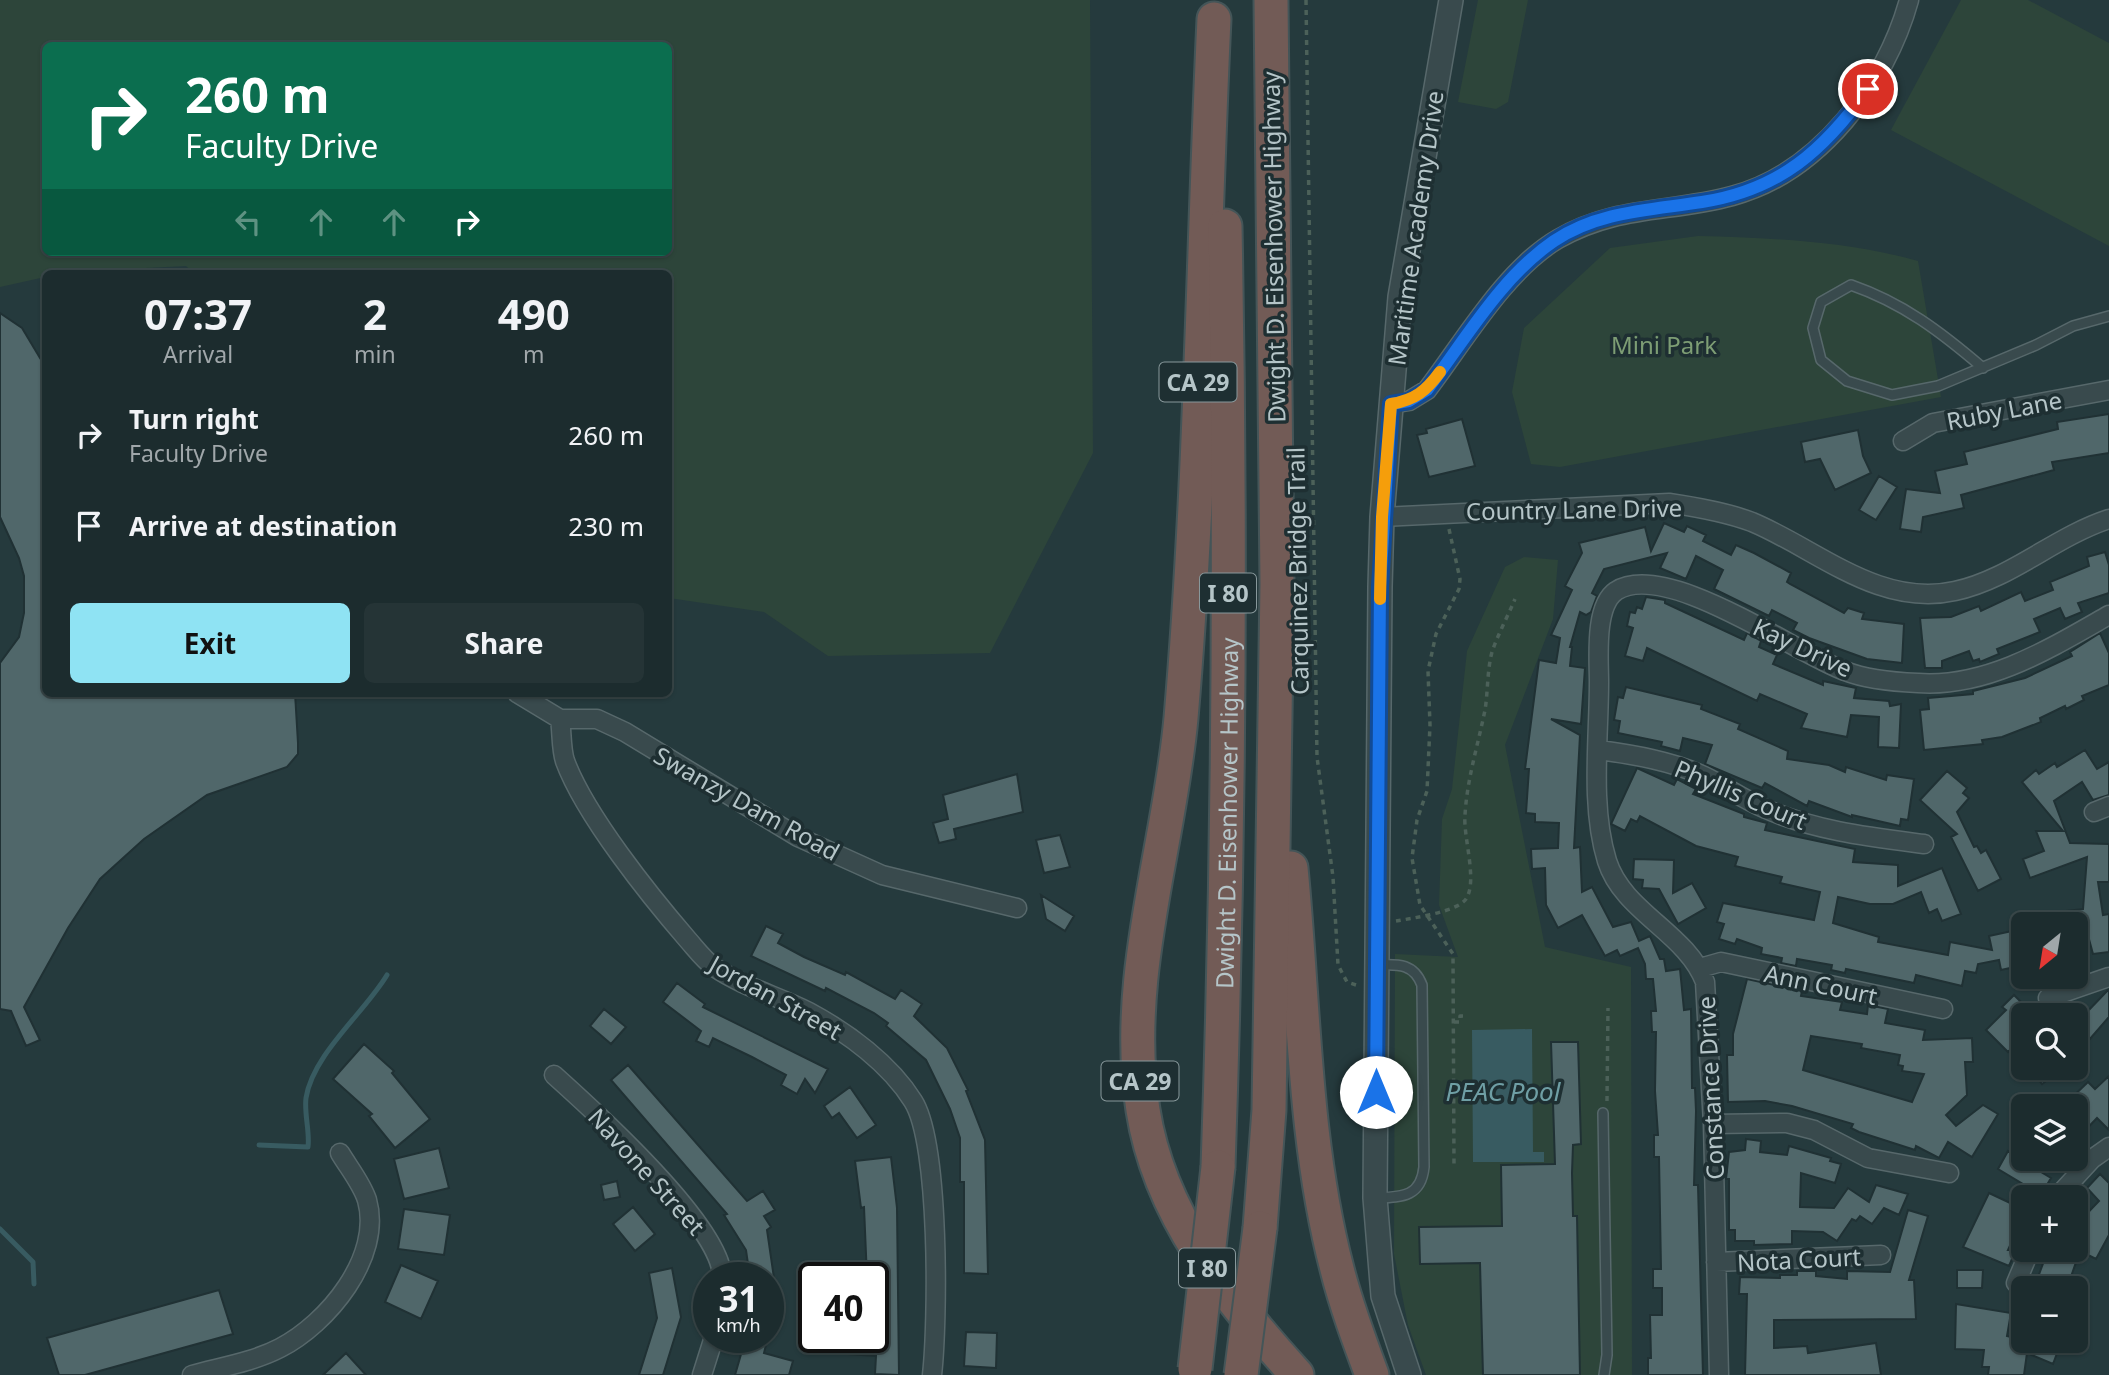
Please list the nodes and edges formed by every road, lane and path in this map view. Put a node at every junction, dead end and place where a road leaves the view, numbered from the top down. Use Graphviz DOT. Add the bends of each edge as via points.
graph roads {
  1 [pos="1271,0"];
  2 [pos="1306,0"];
  3 [pos="1451,0"];
  4 [pos="1909,0"];
  5 [pos="1213,9"];
  6 [pos="2109,316"];
  7 [pos="1983,368"];
  8 [pos="2109,390"];
  9 [pos="1391,404"];
  10 [pos="1903,441"];
  11 [pos="1447,512"];
  12 [pos="1382,517"];
  13 [pos="2109,519"];
  14 [pos="1616,592"];
  15 [pos="1515,598"];
  16 [pos="2109,615"];
  17 [pos="524,697"];
  18 [pos="1274,712"];
  19 [pos="561,719"];
  20 [pos="1599,750"];
  21 [pos="1924,844"];
  22 [pos="1017,908"];
  23 [pos="1426,916"];
  24 [pos="1377,924"];
  25 [pos="1700,968"];
  26 [pos="1377,975"];
  27 [pos="2109,977"];
  28 [pos="2048,998"];
  29 [pos="1608,1008"];
  30 [pos="1943,1009"];
  31 [pos="1464,1016"];
  32 [pos="1454,1022"];
  33 [pos="554,1075"];
  34 [pos="1454,1094"];
  35 [pos="1466,1094"];
  36 [pos="1603,1113"];
  37 [pos="1713,1124"];
  38 [pos="2109,1147"];
  39 [pos="340,1153"];
  40 [pos="1454,1166"];
  41 [pos="1949,1172"];
  42 [pos="2068,1185"];
  43 [pos="1375,1198"];
  44 [pos="1881,1255"];
  45 [pos="720,1262"];
  46 [pos="1716,1262"];
  47 [pos="709,1353"];
  48 [pos="1194,1373"];
  49 [pos="192,1375"];
  50 [pos="702,1375"];
  51 [pos="932,1375"];
  52 [pos="1241,1375"];
  53 [pos="1297,1375"];
  54 [pos="1372,1375"];
  55 [pos="1409,1375"];
  56 [pos="1604,1375"];
  57 [pos="1719,1375"];
  1 -- 18 [label="highway, Dwight D. Eisenhower Highway / I 80" via="1277,584"];
  2 -- 26 [label="path, Carquinez Bridge Trail" via="1317,757 1333,877 1338,965 1347,982 1356,985"];
  3 -- 9 [label="street, Maritime Academy Drive" via="1400,297"];
  4 -- 9 [label="street" via="1868,89 1813,155 1776,179 1732,196 1616,215 1555,241 1509,283 1427,390 1409,401"];
  5 -- 48 [label="highway, Dwight D. Eisenhower Highway / I 80, bridge" via="1225,209 1228,407 1226,967 1218,1167"];
  5 -- 53 [label="highway, CA 29" via="1181,715 1138,1005 1138,1057 1143,1111 1172,1206 1226,1292"];
  6 -- 7 [label="lane" via="2073,326"];
  7 -- 7 [label="lane" via="1938,386 1892,395 1847,381 1821,360 1813,328 1821,302 1851,285 1887,298 1943,334"];
  8 -- 10 [label="street, Ruby Lane" via="1933,423"];
  9 -- 12 [label="street, Maritime Academy Drive"];
  11 -- 12 [label="street, Country Lane Drive"];
  11 -- 13 [label="street, Country Lane Drive" via="1644,503 1703,508 1752,522 1860,579 1925,593 1952,592 1989,582 2042,549"];
  11 -- 23 [label="path" via="1459,589 1436,634 1428,671 1427,791 1412,848 1416,889"];
  12 -- 24 [label="street, Maritime Academy Drive"];
  14 -- 16 [label="street, Kay Drive" via="1659,586 1707,600 1846,672 1918,684 1948,682 2018,664"];
  14 -- 20 [label="street, Constance Drive" via="1600,624"];
  15 -- 23 [label="path" via="1492,653 1466,799 1464,831 1472,882 1466,900"];
  17 -- 19 [label="street"];
  18 -- 52 [label="highway, Dwight D. Eisenhower Highway / I 80, bridge" via="1269,1110"];
  18 -- 54 [label="highway" via="1322,1195 1336,1267"];
  19 -- 22 [label="street, Swanzy Dam Road" via="597,719 625,732 798,837 882,875"];
  19 -- 51 [label="street, Jordan Street" via="564,759 585,802 648,890 711,966 809,1012 861,1046 915,1104 925,1134 932,1186"];
  20 -- 21 [label="street, Phyllis Court" via="1663,761 1804,823"];
  20 -- 25 [label="street, Constance Drive" via="1600,833 1615,881"];
  23 -- 24 [label="path"];
  23 -- 32 [label="path" via="1452,949"];
  24 -- 26 [label="street, Maritime Academy Drive"];
  25 -- 30 [label="street, Ann Court" via="1721,962"];
  25 -- 37 [label="street, Constance Drive" via="1705,982"];
  26 -- 43 [label="street, Maritime Academy Drive"];
  26 -- 43 [label="lane" via="1406,966 1422,985 1424,1167 1419,1187 1411,1194"];
  27 -- 28 [label="street"];
  29 -- 36 [label="path" via="1608,1097"];
  31 -- 32 [label="path" via="1460,1023"];
  32 -- 34 [label="path"];
  33 -- 45 [label="street, Navone Street" via="616,1131 699,1225"];
  34 -- 35 [label="path"];
  34 -- 40 [label="path"];
  36 -- 56 [label="lane"];
  37 -- 41 [label="street" via="1787,1123 1814,1130 1868,1158"];
  37 -- 46 [label="street, Constance Drive"];
  38 -- 42 [label="street"];
  39 -- 49 [label="street" via="366,1198 370,1220 364,1253 339,1298 305,1333 280,1348"];
  43 -- 55 [label="street, Maritime Academy Drive" via="1383,1296"];
  44 -- 46 [label="street, Nota Court"];
  46 -- 57 [label="street, Constance Drive"];
  47 -- 50 [label="street"];
}
